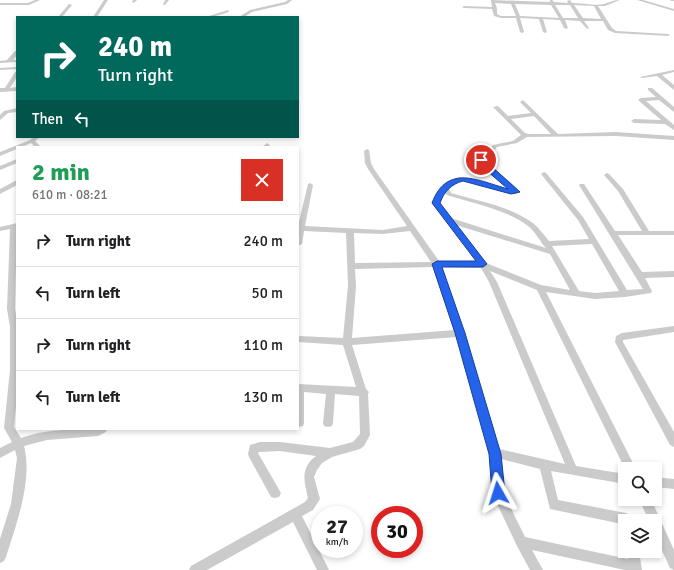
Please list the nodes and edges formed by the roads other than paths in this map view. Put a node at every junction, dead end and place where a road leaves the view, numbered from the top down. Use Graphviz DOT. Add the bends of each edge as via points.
graph roads {
  1 [pos="38,0"];
  2 [pos="106,0"];
  3 [pos="167,0"];
  4 [pos="290,0"];
  5 [pos="618,0"];
  6 [pos="639,0"];
  7 [pos="493,1"];
  8 [pos="513,1"];
  9 [pos="533,1"];
  10 [pos="552,2"];
  11 [pos="570,2"];
  12 [pos="0,4"];
  13 [pos="164,4"];
  14 [pos="70,5"];
  15 [pos="595,5"];
  16 [pos="464,7"];
  17 [pos="495,8"];
  18 [pos="674,10"];
  19 [pos="228,12"];
  20 [pos="61,16"];
  21 [pos="96,16"];
  22 [pos="212,16"];
  23 [pos="243,16"];
  24 [pos="518,17"];
  25 [pos="541,18"];
  26 [pos="562,19"];
  27 [pos="582,20"];
  28 [pos="604,20"];
  29 [pos="566,28"];
  30 [pos="587,28"];
  31 [pos="522,32"];
  32 [pos="545,32"];
  33 [pos="668,35"];
  34 [pos="16,53"];
  35 [pos="9,61"];
  36 [pos="16,61"];
  37 [pos="0,62"];
  38 [pos="16,68"];
  39 [pos="0,69"];
  40 [pos="674,71"];
  41 [pos="658,74"];
  42 [pos="642,76"];
  43 [pos="15,78"];
  44 [pos="16,88"];
  45 [pos="674,88"];
  46 [pos="7,89"];
  47 [pos="650,89"];
  48 [pos="0,90"];
  49 [pos="660,98"];
  50 [pos="523,102"];
  51 [pos="496,107"];
  52 [pos="16,110"];
  53 [pos="674,110"];
  54 [pos="535,114"];
  55 [pos="0,118"];
  56 [pos="507,118"];
  57 [pos="634,121"];
  58 [pos="666,122"];
  59 [pos="674,122"];
  60 [pos="674,128"];
  61 [pos="526,135"];
  62 [pos="556,135"];
  63 [pos="674,138"];
  64 [pos="35,139"];
  65 [pos="19,146"];
  66 [pos="16,147"];
  67 [pos="367,151"];
  68 [pos="0,154"];
  69 [pos="16,161"];
  70 [pos="0,168"];
  71 [pos="544,174"];
  72 [pos="607,175"];
  73 [pos="16,183"];
  74 [pos="310,185"];
  75 [pos="582,185"];
  76 [pos="445,188"];
  77 [pos="0,192"];
  78 [pos="301,209"];
  79 [pos="449,220"];
  80 [pos="15,226"];
  81 [pos="300,228"];
  82 [pos="412,228"];
  83 [pos="0,229"];
  84 [pos="350,231"];
  85 [pos="612,233"];
  86 [pos="647,233"];
  87 [pos="674,233"];
  88 [pos="595,241"];
  89 [pos="546,244"];
  90 [pos="551,252"];
  91 [pos="437,264"];
  92 [pos="483,264"];
  93 [pos="351,266"];
  94 [pos="674,274"];
  95 [pos="640,275"];
  96 [pos="540,288"];
  97 [pos="576,294"];
  98 [pos="625,294"];
  99 [pos="14,298"];
  100 [pos="674,329"];
  101 [pos="460,333"];
  102 [pos="299,339"];
  103 [pos="348,342"];
  104 [pos="299,388"];
  105 [pos="331,389"];
  106 [pos="364,392"];
  107 [pos="328,422"];
  108 [pos="299,423"];
  109 [pos="100,430"];
  110 [pos="61,431"];
  111 [pos="16,435"];
  112 [pos="674,442"];
  113 [pos="0,453"];
  114 [pos="330,453"];
  115 [pos="495,454"];
  116 [pos="627,462"];
  117 [pos="544,465"];
  118 [pos="573,470"];
  119 [pos="618,478"];
  120 [pos="662,483"];
  121 [pos="674,484"];
  122 [pos="275,493"];
  123 [pos="648,506"];
  124 [pos="295,514"];
  125 [pos="618,517"];
  126 [pos="520,542"];
  127 [pos="0,557"];
  128 [pos="634,558"];
  129 [pos="674,564"];
  130 [pos="636,568"];
  131 [pos="195,570"];
  132 [pos="323,570"];
  133 [pos="537,570"];
  1 -- 12 [label="street" via="30,4"];
  2 -- 21 [label="street"];
  3 -- 13 [label="street"];
  4 -- 23 [label="street" via="251,11"];
  5 -- 15 [label="street"];
  6 -- 18 [label="street"];
  7 -- 8 [label="street"];
  7 -- 17 [label="street"];
  8 -- 9 [label="street"];
  8 -- 24 [label="street"];
  9 -- 10 [label="street"];
  10 -- 11 [label="street"];
  10 -- 26 [label="street"];
  11 -- 15 [label="street"];
  11 -- 27 [label="street"];
  14 -- 20 [label="street"];
  15 -- 28 [label="street"];
  16 -- 17 [label="street"];
  17 -- 24 [label="street" via="495,15"];
  19 -- 22 [label="street"];
  24 -- 25 [label="street"];
  24 -- 31 [label="street"];
  25 -- 26 [label="street"];
  25 -- 32 [label="street"];
  26 -- 27 [label="street"];
  26 -- 29 [label="street"];
  27 -- 28 [label="street"];
  27 -- 30 [label="street"];
  28 -- 33 [label="street" via="615,32"];
  34 -- 35 [label="street"];
  35 -- 36 [label="street"];
  35 -- 37 [label="street"];
  38 -- 39 [label="street"];
  40 -- 41 [label="street"];
  41 -- 42 [label="street"];
  41 -- 45 [label="street"];
  43 -- 46 [label="street"];
  44 -- 46 [label="street"];
  46 -- 48 [label="street"];
  47 -- 49 [label="street"];
  49 -- 53 [label="street"];
  49 -- 58 [label="street" via="641,100"];
  50 -- 54 [label="street"];
  51 -- 56 [label="street"];
  52 -- 55 [label="street" via="6,112"];
  54 -- 56 [label="street"];
  54 -- 62 [label="street"];
  56 -- 61 [label="street"];
  57 -- 58 [label="street"];
  58 -- 59 [label="street"];
  58 -- 60 [label="street"];
  61 -- 62 [label="street"];
  61 -- 76 [label="street" via="514,142 495,146 481,160 515,189 515,193 466,179 458,179"];
  62 -- 63 [label="street" via="616,134"];
  64 -- 65 [label="street"];
  66 -- 68 [label="street"];
  67 -- 82 [label="street" via="371,169"];
  69 -- 70 [label="street"];
  71 -- 88 [label="street" via="576,212"];
  72 -- 86 [label="street" via="621,190"];
  73 -- 77 [label="street"];
  74 -- 78 [label="street"];
  75 -- 85 [label="street"];
  76 -- 79 [label="street" via="439,194 436,203"];
  76 -- 89 [label="street" via="448,194 526,222"];
  78 -- 81 [label="street"];
  79 -- 90 [label="street"];
  79 -- 92 [label="street"];
  80 -- 83 [label="street"];
  80 -- 99 [label="street"];
  81 -- 84 [label="street"];
  82 -- 84 [label="street" via="382,232"];
  82 -- 91 [label="street"];
  84 -- 93 [label="street"];
  85 -- 86 [label="street"];
  85 -- 95 [label="street"];
  86 -- 87 [label="street"];
  88 -- 89 [label="street"];
  88 -- 98 [label="street"];
  89 -- 90 [label="street"];
  90 -- 97 [label="street"];
  91 -- 92 [label="street"];
  91 -- 93 [label="street"];
  91 -- 101 [label="street"];
  92 -- 96 [label="street"];
  92 -- 118 [label="street"];
  93 -- 103 [label="street"];
  94 -- 95 [label="street"];
  95 -- 98 [label="street" via="648,290"];
  96 -- 97 [label="street"];
  96 -- 116 [label="street"];
  97 -- 98 [label="street"];
  99 -- 111 [label="street" via="16,354 8,428"];
  100 -- 112 [label="street" via="622,336 619,342"];
  101 -- 103 [label="street"];
  101 -- 115 [label="street"];
  102 -- 103 [label="street"];
  103 -- 106 [label="street" via="351,358"];
  104 -- 105 [label="street"];
  104 -- 108 [label="street"];
  105 -- 106 [label="street"];
  105 -- 107 [label="street"];
  106 -- 114 [label="street" via="366,426 363,440 356,446"];
  109 -- 110 [label="street"];
  110 -- 111 [label="street" via="28,439"];
  111 -- 113 [label="street"];
  111 -- 127 [label="street" via="22,458 17,504"];
  114 -- 122 [label="street" via="279,447 254,448 254,454"];
  114 -- 124 [label="street" via="318,460 310,470 314,498 309,506"];
  115 -- 117 [label="street"];
  115 -- 126 [label="street" via="498,493"];
  117 -- 118 [label="street"];
  117 -- 125 [label="street" via="554,505"];
  118 -- 119 [label="street"];
  120 -- 121 [label="street"];
  123 -- 129 [label="street"];
  124 -- 131 [label="street"];
  124 -- 132 [label="street"];
  126 -- 130 [label="street"];
  126 -- 133 [label="street"];
  128 -- 130 [label="street"];
}
